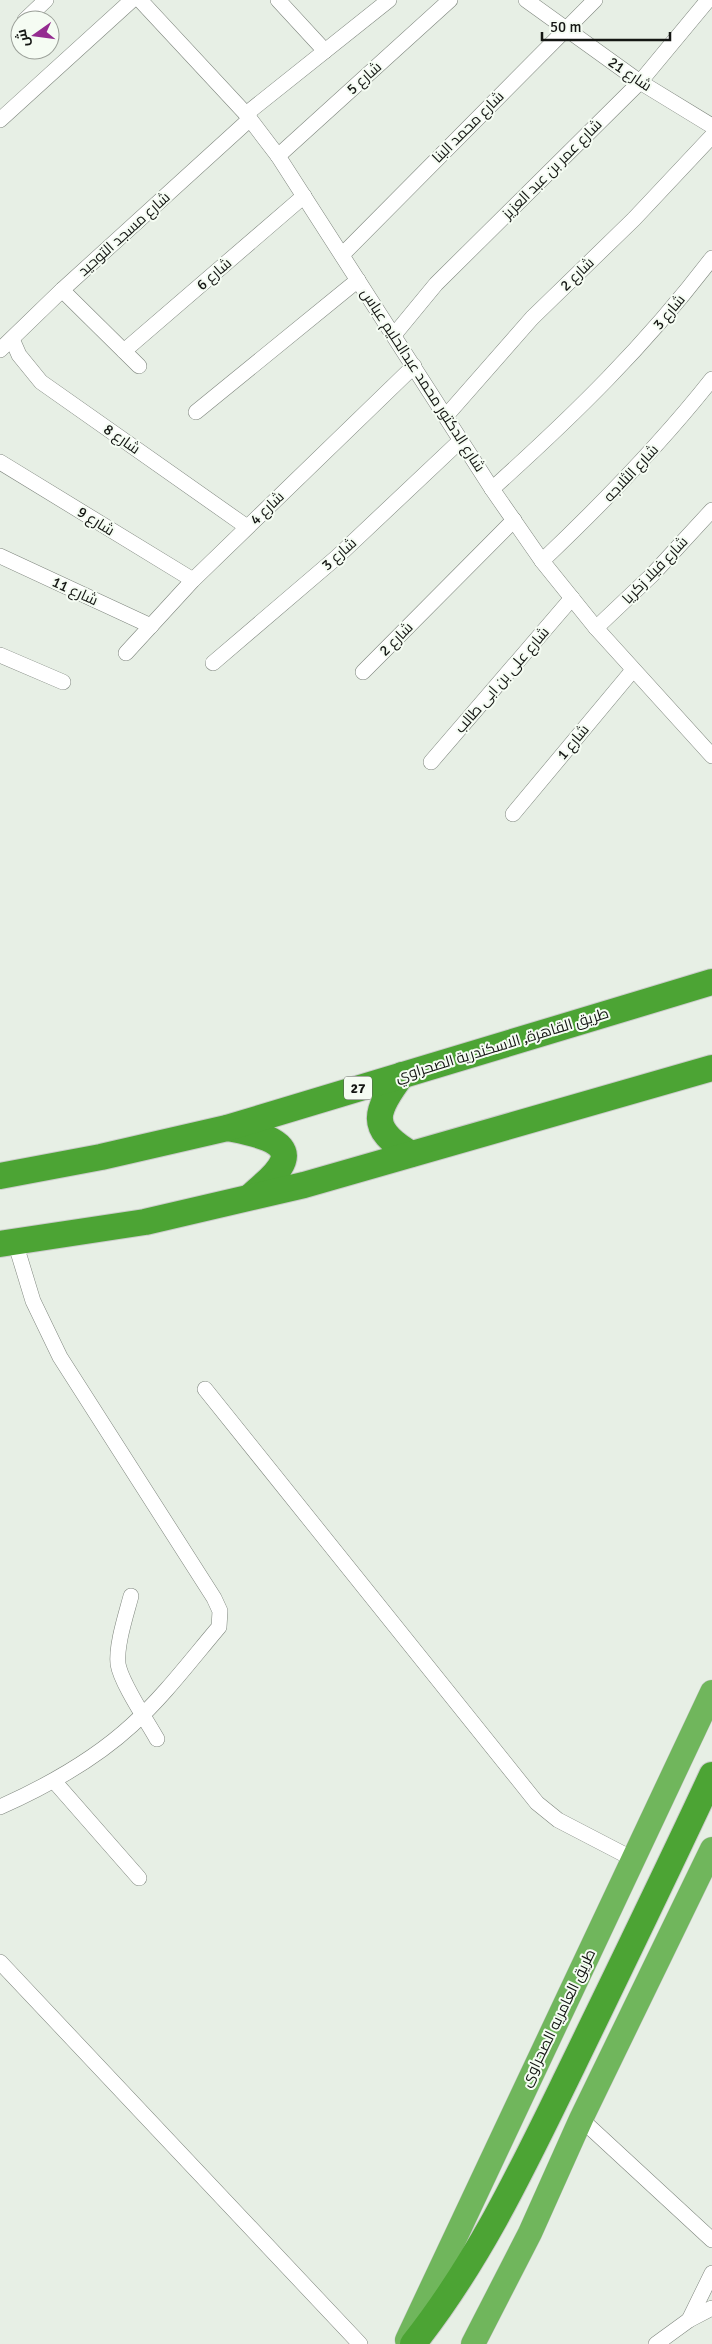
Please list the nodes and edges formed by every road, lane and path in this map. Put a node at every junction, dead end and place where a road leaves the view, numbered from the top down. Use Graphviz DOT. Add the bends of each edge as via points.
graph roads {
  1 [pos="46,0"];
  2 [pos="132,0"];
  3 [pos="140,0"];
  4 [pos="278,0"];
  5 [pos="389,0"];
  6 [pos="450,0"];
  7 [pos="526,0"];
  8 [pos="595,0"];
  9 [pos="708,0"];
  10 [pos="36,10"];
  11 [pos="566,29"];
  12 [pos="325,51"];
  13 [pos="640,82"];
  14 [pos="248,116"];
  15 [pos="0,120"];
  16 [pos="712,126"];
  17 [pos="712,136"];
  18 [pos="278,156"];
  19 [pos="304,196"];
  20 [pos="342,255"];
  21 [pos="712,258"];
  22 [pos="358,280"];
  23 [pos="62,290"];
  24 [pos="394,335"];
  25 [pos="12,339"];
  26 [pos="0,350"];
  27 [pos="124,351"];
  28 [pos="139,366"];
  29 [pos="414,366"];
  30 [pos="712,379"];
  31 [pos="196,412"];
  32 [pos="446,416"];
  33 [pos="461,440"];
  34 [pos="0,462"];
  35 [pos="492,489"];
  36 [pos="712,510"];
  37 [pos="514,520"];
  38 [pos="247,527"];
  39 [pos="0,556"];
  40 [pos="542,561"];
  41 [pos="193,580"];
  42 [pos="572,598"];
  43 [pos="151,626"];
  44 [pos="596,628"];
  45 [pos="126,653"];
  46 [pos="0,656"];
  47 [pos="213,663"];
  48 [pos="633,670"];
  49 [pos="363,672"];
  50 [pos="63,682"];
  51 [pos="712,756"];
  52 [pos="431,762"];
  53 [pos="513,814"];
  54 [pos="712,982"];
  55 [pos="712,1068"];
  56 [pos="402,1075"];
  57 [pos="228,1128"];
  58 [pos="411,1154"];
  59 [pos="0,1176"];
  60 [pos="251,1196"];
  61 [pos="7,1243"];
  62 [pos="206,1389"];
  63 [pos="130,1596"];
  64 [pos="712,1692"];
  65 [pos="143,1714"];
  66 [pos="157,1739"];
  67 [pos="712,1774"];
  68 [pos="54,1781"];
  69 [pos="0,1807"];
  70 [pos="712,1849"];
  71 [pos="634,1860"];
  72 [pos="139,1878"];
  73 [pos="0,1962"];
  74 [pos="581,2119"];
  75 [pos="712,2240"];
  76 [pos="712,2273"];
  77 [pos="712,2308"];
  78 [pos="689,2320"];
  79 [pos="360,2344"];
  80 [pos="405,2344"];
  81 [pos="413,2344"];
  82 [pos="473,2344"];
  83 [pos="656,2344"];
  1 -- 10 [label="street"];
  2 -- 15 [label="street"];
  3 -- 14 [label="street, شارع الدكتور محمد عبدالحليم عباس"];
  4 -- 12 [label="street"];
  5 -- 12 [label="street"];
  6 -- 18 [label="street, شارع 5"];
  7 -- 11 [label="street, شارع 21"];
  8 -- 11 [label="street, شارع محمد البنا"];
  9 -- 13 [label="street, شارع عمر بن عبد العزيز"];
  11 -- 13 [label="street, شارع 21"];
  11 -- 20 [label="street, شارع محمد البنا"];
  12 -- 14 [label="street"];
  13 -- 16 [label="street, شارع 21"];
  13 -- 24 [label="street, شارع عمر بن عبد العزيز" via="436,284"];
  14 -- 18 [label="street, شارع الدكتور محمد عبدالحليم عباس"];
  14 -- 23 [label="street, شارع مسجد التوحيد"];
  17 -- 32 [label="street, شارع 2" via="634,219 532,318"];
  18 -- 19 [label="street, شارع الدكتور محمد عبدالحليم عباس"];
  19 -- 20 [label="street, شارع الدكتور محمد عبدالحليم عباس"];
  19 -- 27 [label="street, شارع 6"];
  20 -- 22 [label="street, شارع الدكتور محمد عبدالحليم عباس"];
  21 -- 35 [label="street, شارع 3" via="629,358 572,417"];
  22 -- 24 [label="street, شارع الدكتور محمد عبدالحليم عباس"];
  22 -- 31 [label="street"];
  23 -- 25 [label="street, شارع مسجد التوحيد"];
  23 -- 27 [label="street"];
  24 -- 29 [label="street, شارع الدكتور محمد عبدالحليم عباس"];
  25 -- 26 [label="street, شارع مسجد التوحيد"];
  25 -- 38 [label="street, شارع 8" via="19,355 41,382"];
  27 -- 28 [label="street"];
  29 -- 32 [label="street, شارع الدكتور محمد عبدالحليم عباس"];
  29 -- 38 [label="street, شارع 4"];
  30 -- 40 [label="street, شارع الثلاجه" via="613,494"];
  32 -- 33 [label="street, شارع الدكتور محمد عبدالحليم عباس"];
  33 -- 35 [label="street, شارع الدكتور محمد عبدالحليم عباس"];
  33 -- 47 [label="street, شارع 3" via="338,557"];
  34 -- 41 [label="street, شارع 9"];
  35 -- 37 [label="street, شارع الدكتور محمد عبدالحليم عباس"];
  36 -- 44 [label="street, شارع فيلا زكريا" via="653,574"];
  37 -- 40 [label="street, شارع الدكتور محمد عبدالحليم عباس"];
  37 -- 49 [label="street, شارع 2"];
  38 -- 41 [label="street, شارع 4"];
  39 -- 43 [label="street, شارع 11"];
  40 -- 42 [label="street, شارع الدكتور محمد عبدالحليم عباس"];
  41 -- 43 [label="street, شارع 4"];
  42 -- 44 [label="street, شارع الدكتور محمد عبدالحليم عباس"];
  42 -- 52 [label="street, شارع على بن ابى طالب"];
  43 -- 45 [label="street, شارع 4"];
  44 -- 48 [label="street, شارع الدكتور محمد عبدالحليم عباس"];
  46 -- 50 [label="street"];
  48 -- 51 [label="street, شارع الدكتور محمد عبدالحليم عباس"];
  48 -- 53 [label="street, شارع 1"];
  54 -- 56 [label="highway, طريق القاهرة, الاسكندرية الصحراوي / 27"];
  55 -- 58 [label="highway"];
  56 -- 57 [label="highway, طريق القاهرة, الاسكندرية الصحراوي / 27"];
  56 -- 58 [label="highway, 27" via="383,1100 380,1115 383,1130 391,1142"];
  57 -- 59 [label="highway, طريق القاهرة, الاسكندرية الصحراوي / 27" via="101,1158"];
  57 -- 60 [label="highway, 27" via="261,1135 282,1151 283,1160 275,1172"];
  58 -- 60 [label="highway" via="304,1185"];
  60 -- 61 [label="highway" via="145,1222"];
  61 -- 65 [label="street" via="60,1357 220,1612 218,1627"];
  62 -- 71 [label="street" via="537,1803 558,1820"];
  63 -- 65 [label="street" via="118,1664"];
  64 -- 71 [label="highway, طريق العامريه الصحراوى"];
  65 -- 66 [label="street"];
  65 -- 68 [label="street" via="122,1733"];
  67 -- 81 [label="highway" via="552,2107 477,2250"];
  68 -- 69 [label="street"];
  68 -- 72 [label="street"];
  70 -- 74 [label="highway"];
  71 -- 80 [label="highway, طريق العامريه الصحراوى"];
  73 -- 79 [label="street"];
  74 -- 75 [label="street"];
  74 -- 82 [label="highway" via="530,2233"];
  76 -- 78 [label="street"];
  77 -- 78 [label="street"];
  78 -- 83 [label="street"];
}
